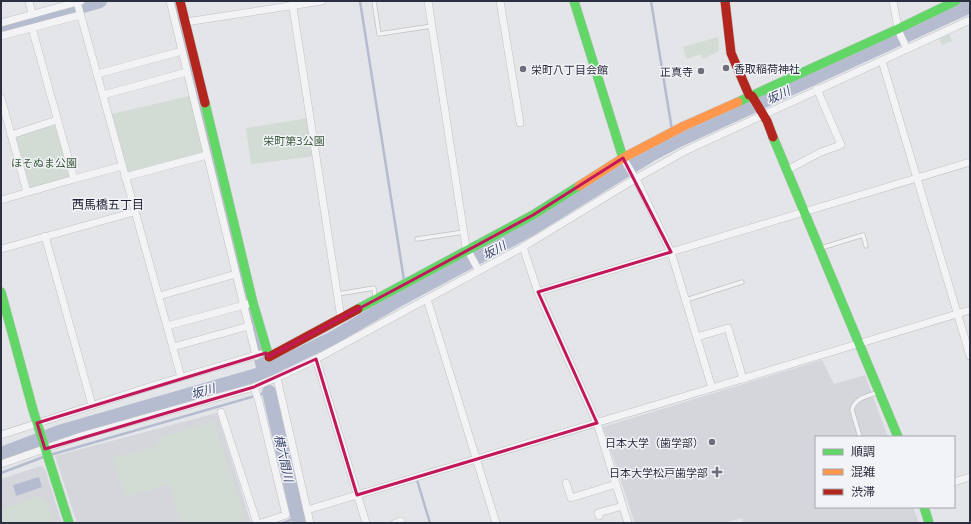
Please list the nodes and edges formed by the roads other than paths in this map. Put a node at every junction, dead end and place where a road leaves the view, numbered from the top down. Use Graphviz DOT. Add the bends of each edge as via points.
graph roads {
  1 [pos="29,1"];
  2 [pos="170,1"];
  3 [pos="180,1"];
  4 [pos="322,1"];
  5 [pos="374,1"];
  6 [pos="428,1"];
  7 [pos="500,1"];
  8 [pos="574,1"];
  9 [pos="725,1"];
  10 [pos="893,1"];
  11 [pos="956,1"];
  12 [pos="79,2"];
  13 [pos="292,3"];
  14 [pos="32,14"];
  15 [pos="80,15"];
  16 [pos="186,22"];
  17 [pos="1,23"];
  18 [pos="969,24"];
  19 [pos="432,26"];
  20 [pos="32,28"];
  21 [pos="898,30"];
  22 [pos="1,36"];
  23 [pos="907,48"];
  24 [pos="182,51"];
  25 [pos="882,61"];
  26 [pos="186,72"];
  27 [pos="97,74"];
  28 [pos="817,89"];
  29 [pos="103,95"];
  30 [pos="752,97"];
  31 [pos="1,98"];
  32 [pos="763,114"];
  33 [pos="57,120"];
  34 [pos="520,123"];
  35 [pos="11,135"];
  36 [pos="207,155"];
  37 [pos="624,160"];
  38 [pos="970,162"];
  39 [pos="122,166"];
  40 [pos="787,170"];
  41 [pos="125,177"];
  42 [pos="634,178"];
  43 [pos="917,178"];
  44 [pos="74,179"];
  45 [pos="27,192"];
  46 [pos="1,200"];
  47 [pos="134,212"];
  48 [pos="805,212"];
  49 [pos="464,232"];
  50 [pos="46,236"];
  51 [pos="417,239"];
  52 [pos="866,246"];
  53 [pos="523,247"];
  54 [pos="1,249"];
  55 [pos="820,249"];
  56 [pos="468,252"];
  57 [pos="671,252"];
  58 [pos="478,270"];
  59 [pos="236,274"];
  60 [pos="742,282"];
  61 [pos="1,292"];
  62 [pos="538,292"];
  63 [pos="338,294"];
  64 [pos="159,296"];
  65 [pos="375,296"];
  66 [pos="427,298"];
  67 [pos="686,300"];
  68 [pos="253,303"];
  69 [pos="244,305"];
  70 [pos="970,310"];
  71 [pos="957,314"];
  72 [pos="341,318"];
  73 [pos="167,326"];
  74 [pos="249,326"];
  75 [pos="697,337"];
  76 [pos="859,344"];
  77 [pos="173,347"];
  78 [pos="265,353"];
  79 [pos="256,356"];
  80 [pos="970,356"];
  81 [pos="316,359"];
  82 [pos="181,378"];
  83 [pos="275,378"];
  84 [pos="743,379"];
  85 [pos="257,386"];
  86 [pos="712,388"];
  87 [pos="879,392"];
  88 [pos="92,405"];
  89 [pos="221,412"];
  90 [pos="596,423"];
  91 [pos="39,427"];
  92 [pos="1,436"];
  93 [pos="860,436"];
  94 [pos="898,436"];
  95 [pos="45,448"];
  96 [pos="476,458"];
  97 [pos="1,464"];
  98 [pos="970,477"];
  99 [pos="955,482"];
  100 [pos="566,483"];
  101 [pos="616,484"];
  102 [pos="357,495"];
  103 [pos="623,506"];
  104 [pos="924,508"];
  105 [pos="307,510"];
  106 [pos="599,516"];
  107 [pos="69,523"];
  108 [pos="257,523"];
  109 [pos="261,523"];
  110 [pos="310,523"];
  111 [pos="366,523"];
  112 [pos="496,523"];
  113 [pos="628,523"];
  114 [pos="929,523"];
  1 -- 14 [label="street"];
  2 -- 24 [label="street"];
  3 -- 16 [label="street"];
  4 -- 13 [label="street"];
  5 -- 19 [label="lane" via="379,34"];
  6 -- 19 [label="street"];
  7 -- 34 [label="street"];
  8 -- 37 [label="street"];
  9 -- 30 [label="street" via="731,53"];
  10 -- 21 [label="street"];
  11 -- 21 [label="street"];
  12 -- 14 [label="street"];
  12 -- 15 [label="street"];
  13 -- 16 [label="street"];
  13 -- 63 [label="street"];
  14 -- 17 [label="street"];
  15 -- 20 [label="street"];
  15 -- 27 [label="street"];
  16 -- 68 [label="street"];
  18 -- 23 [label="street"];
  19 -- 49 [label="street"];
  20 -- 22 [label="street"];
  20 -- 33 [label="street"];
  21 -- 23 [label="street"];
  21 -- 30 [label="street"];
  23 -- 25 [label="street"];
  24 -- 26 [label="street"];
  24 -- 27 [label="street"];
  25 -- 28 [label="street"];
  25 -- 43 [label="street"];
  26 -- 29 [label="street"];
  26 -- 36 [label="street"];
  27 -- 29 [label="street"];
  28 -- 32 [label="street"];
  28 -- 40 [label="street" via="841,145 821,152"];
  29 -- 39 [label="street"];
  30 -- 32 [label="street"];
  30 -- 37 [label="street" via="684,126"];
  31 -- 35 [label="street"];
  32 -- 40 [label="street"];
  32 -- 42 [label="street"];
  33 -- 35 [label="street"];
  33 -- 44 [label="street"];
  35 -- 45 [label="street"];
  36 -- 41 [label="street"];
  36 -- 59 [label="street"];
  37 -- 42 [label="street"];
  37 -- 56 [label="street"];
  38 -- 43 [label="street"];
  39 -- 41 [label="street"];
  39 -- 44 [label="street"];
  40 -- 48 [label="street"];
  41 -- 47 [label="street"];
  42 -- 53 [label="street"];
  42 -- 57 [label="street"];
  43 -- 48 [label="street"];
  43 -- 71 [label="street"];
  44 -- 45 [label="street"];
  45 -- 46 [label="street"];
  47 -- 50 [label="street"];
  47 -- 64 [label="street"];
  48 -- 55 [label="street"];
  48 -- 57 [label="street"];
  49 -- 51 [label="lane"];
  49 -- 56 [label="street"];
  50 -- 54 [label="street"];
  50 -- 88 [label="street"];
  52 -- 55 [label="lane" via="863,235"];
  53 -- 58 [label="street"];
  53 -- 62 [label="street"];
  55 -- 76 [label="street"];
  56 -- 58 [label="street"];
  56 -- 72 [label="street"];
  57 -- 62 [label="street"];
  57 -- 67 [label="street"];
  58 -- 66 [label="street"];
  59 -- 64 [label="street"];
  59 -- 69 [label="street"];
  60 -- 67 [label="lane"];
  61 -- 91 [label="street"];
  62 -- 90 [label="street"];
  63 -- 65 [label="lane" via="374,288"];
  63 -- 72 [label="street"];
  64 -- 73 [label="street"];
  66 -- 81 [label="street"];
  66 -- 96 [label="street"];
  67 -- 75 [label="street"];
  68 -- 69 [label="street"];
  68 -- 78 [label="street"];
  69 -- 73 [label="street"];
  69 -- 74 [label="street"];
  70 -- 71 [label="street"];
  71 -- 76 [label="street"];
  71 -- 80 [label="street"];
  72 -- 78 [label="street" via="268,357"];
  73 -- 77 [label="street"];
  74 -- 77 [label="street"];
  74 -- 79 [label="street"];
  75 -- 84 [label="street" via="728,328"];
  75 -- 86 [label="street"];
  76 -- 84 [label="street"];
  76 -- 87 [label="street"];
  77 -- 82 [label="street"];
  78 -- 79 [label="street"];
  79 -- 82 [label="street"];
  81 -- 83 [label="street"];
  81 -- 102 [label="street"];
  82 -- 88 [label="street"];
  83 -- 85 [label="street"];
  83 -- 105 [label="street"];
  84 -- 86 [label="street"];
  85 -- 95 [label="street"];
  85 -- 109 [label="street" via="257,398 286,515"];
  86 -- 90 [label="street"];
  87 -- 93 [label="lane" via="859,399 852,405"];
  87 -- 94 [label="street"];
  88 -- 91 [label="street"];
  89 -- 108 [label="street"];
  90 -- 96 [label="street"];
  90 -- 101 [label="street"];
  91 -- 92 [label="street"];
  91 -- 95 [label="street"];
  95 -- 97 [label="street"];
  95 -- 107 [label="street"];
  96 -- 102 [label="street"];
  96 -- 112 [label="street"];
  98 -- 99 [label="street"];
  100 -- 101 [label="street" via="571,498"];
  101 -- 103 [label="street"];
  102 -- 105 [label="street"];
  102 -- 111 [label="street"];
  103 -- 106 [label="street" via="598,513"];
  103 -- 113 [label="street"];
  104 -- 114 [label="street"];
  105 -- 110 [label="street"];
}
